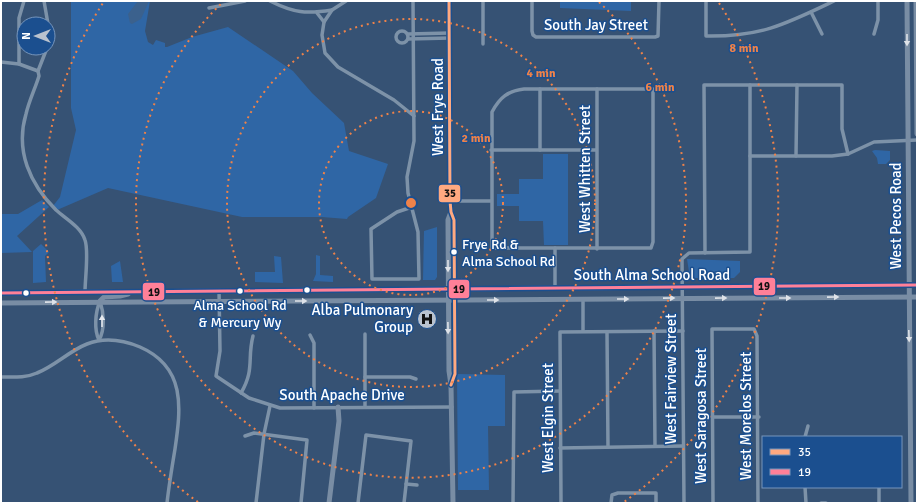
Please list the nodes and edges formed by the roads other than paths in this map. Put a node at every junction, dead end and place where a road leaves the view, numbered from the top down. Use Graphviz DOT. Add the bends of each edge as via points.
graph roads {
  1 [pos="24,1"];
  2 [pos="44,1"];
  3 [pos="245,1"];
  4 [pos="270,1"];
  5 [pos="346,1"];
  6 [pos="414,1"];
  7 [pos="449,1"];
  8 [pos="483,1"];
  9 [pos="532,1"];
  10 [pos="659,1"];
  11 [pos="706,1"];
  12 [pos="834,1"];
  13 [pos="878,1"];
  14 [pos="907,1"];
  15 [pos="916,1"];
  16 [pos="209,8"];
  17 [pos="332,10"];
  18 [pos="811,12"];
  19 [pos="317,13"];
  20 [pos="46,16"];
  21 [pos="324,22"];
  22 [pos="408,34"];
  23 [pos="414,34"];
  24 [pos="428,34"];
  25 [pos="822,34"];
  26 [pos="874,34"];
  27 [pos="450,36"];
  28 [pos="408,39"];
  29 [pos="414,39"];
  30 [pos="428,39"];
  31 [pos="483,44"];
  32 [pos="44,56"];
  33 [pos="917,60"];
  34 [pos="1,62"];
  35 [pos="19,64"];
  36 [pos="38,70"];
  37 [pos="750,85"];
  38 [pos="797,85"];
  39 [pos="540,89"];
  40 [pos="597,89"];
  41 [pos="414,116"];
  42 [pos="917,134"];
  43 [pos="908,140"];
  44 [pos="917,140"];
  45 [pos="491,150"];
  46 [pos="540,150"];
  47 [pos="596,150"];
  48 [pos="848,154"];
  49 [pos="750,156"];
  50 [pos="796,156"];
  51 [pos="450,201"];
  52 [pos="491,201"];
  53 [pos="412,207"];
  54 [pos="451,212"];
  55 [pos="555,248"];
  56 [pos="597,249"];
  57 [pos="705,253"];
  58 [pos="908,285"];
  59 [pos="917,285"];
  60 [pos="682,287"];
  61 [pos="555,288"];
  62 [pos="448,289"];
  63 [pos="454,289"];
  64 [pos="219,290"];
  65 [pos="85,292"];
  66 [pos="135,292"];
  67 [pos="1,293"];
  68 [pos="908,297"];
  69 [pos="917,297"];
  70 [pos="682,298"];
  71 [pos="583,299"];
  72 [pos="448,300"];
  73 [pos="454,300"];
  74 [pos="100,301"];
  75 [pos="220,301"];
  76 [pos="1,303"];
  77 [pos="754,329"];
  78 [pos="583,331"];
  79 [pos="654,331"];
  80 [pos="683,331"];
  81 [pos="607,332"];
  82 [pos="365,334"];
  83 [pos="310,335"];
  84 [pos="253,336"];
  85 [pos="99,340"];
  86 [pos="1,377"];
  87 [pos="365,377"];
  88 [pos="416,379"];
  89 [pos="451,385"];
  90 [pos="560,391"];
  91 [pos="241,393"];
  92 [pos="270,406"];
  93 [pos="338,407"];
  94 [pos="365,407"];
  95 [pos="452,407"];
  96 [pos="314,408"];
  97 [pos="712,417"];
  98 [pos="758,417"];
  99 [pos="808,426"];
  100 [pos="264,434"];
  101 [pos="245,436"];
  102 [pos="805,436"];
  103 [pos="655,446"];
  104 [pos="683,446"];
  105 [pos="608,447"];
  106 [pos="560,448"];
  107 [pos="406,484"];
  108 [pos="417,485"];
  109 [pos="805,488"];
  110 [pos="879,488"];
  111 [pos="826,502"];
  112 [pos="167,503"];
  113 [pos="256,503"];
  114 [pos="301,503"];
  115 [pos="329,503"];
  116 [pos="358,503"];
  117 [pos="404,503"];
  118 [pos="453,503"];
  119 [pos="513,503"];
  120 [pos="561,503"];
  121 [pos="611,503"];
  122 [pos="656,503"];
  123 [pos="684,503"];
  124 [pos="713,503"];
  125 [pos="758,503"];
  126 [pos="806,503"];
  127 [pos="822,503"];
  128 [pos="879,503"];
  129 [pos="911,503"];
  1 -- 35 [label="street" via="19,18"];
  2 -- 20 [label="street"];
  3 -- 16 [label="street"];
  4 -- 19 [label="street" via="295,12"];
  5 -- 17 [label="street"];
  6 -- 23 [label="street"];
  7 -- 27 [label="main road, West Frye Road"];
  8 -- 31 [label="street"];
  9 -- 10 [label="street, South Jay Street" via="533,35 536,37 658,36"];
  11 -- 18 [label="street" via="706,36 728,37 764,31"];
  12 -- 18 [label="street"];
  13 -- 26 [label="street" via="878,20"];
  14 -- 43 [label="main road, West Pecos Road, one-way"];
  15 -- 33 [label="main road"];
  17 -- 19 [label="street"];
  17 -- 21 [label="street"];
  18 -- 25 [label="street"];
  19 -- 21 [label="street"];
  21 -- 41 [label="street" via="322,45 330,60 394,100"];
  22 -- 23 [label="street"];
  22 -- 28 [label="street"];
  22 -- 28 [label="street" via="400,31 396,38 402,43"];
  23 -- 24 [label="street"];
  23 -- 29 [label="street"];
  24 -- 27 [label="street"];
  24 -- 30 [label="street"];
  27 -- 30 [label="street"];
  27 -- 51 [label="main road, West Frye Road"];
  28 -- 29 [label="street"];
  29 -- 30 [label="street"];
  29 -- 41 [label="street"];
  32 -- 36 [label="street"];
  33 -- 42 [label="main road"];
  34 -- 35 [label="street"];
  35 -- 36 [label="street"];
  36 -- 65 [label="street" via="39,76 23,126 22,152 41,194 86,241"];
  37 -- 38 [label="street"];
  37 -- 49 [label="street"];
  37 -- 57 [label="street" via="704,85"];
  38 -- 48 [label="street" via="842,85 842,129"];
  38 -- 50 [label="street"];
  39 -- 40 [label="street"];
  39 -- 45 [label="street" via="517,90 502,97 492,112"];
  39 -- 46 [label="street"];
  40 -- 47 [label="street, West Whitten Street"];
  40 -- 56 [label="street" via="653,89 651,248"];
  41 -- 53 [label="street" via="414,141 407,176"];
  43 -- 44 [label="street"];
  43 -- 48 [label="street" via="874,142"];
  43 -- 58 [label="main road, West Pecos Road"];
  45 -- 46 [label="street"];
  45 -- 52 [label="street"];
  46 -- 47 [label="street"];
  47 -- 56 [label="street, West Whitten Street"];
  48 -- 50 [label="street"];
  49 -- 50 [label="street"];
  49 -- 57 [label="street" via="750,252"];
  51 -- 52 [label="street"];
  51 -- 54 [label="main road, West Frye Road"];
  52 -- 55 [label="street" via="492,248"];
  53 -- 53 [label="street" via="398,212 371,229 372,279 419,279 418,232"];
  54 -- 62 [label="main road, West Frye Road, one-way" via="448,220"];
  54 -- 63 [label="main road, West Frye Road" via="454,220"];
  55 -- 56 [label="street"];
  55 -- 61 [label="street"];
  57 -- 60 [label="street, West Fairview Street" via="689,253 682,259"];
  58 -- 59 [label="main road, South Alma School Road"];
  58 -- 60 [label="main road, South Alma School Road"];
  58 -- 68 [label="main road, West Pecos Road"];
  60 -- 61 [label="main road, South Alma School Road"];
  60 -- 70 [label="street, West Fairview Street"];
  61 -- 63 [label="main road, South Alma School Road"];
  62 -- 63 [label="main road, South Alma School Road"];
  62 -- 64 [label="main road, South Alma School Road"];
  62 -- 72 [label="main road, West Frye Road"];
  63 -- 73 [label="main road, West Frye Road"];
  64 -- 66 [label="main road, South Alma School Road"];
  64 -- 75 [label="street"];
  65 -- 66 [label="main road"];
  65 -- 67 [label="main road"];
  66 -- 74 [label="main road" via="104,297"];
  68 -- 69 [label="main road, South Alma School Road"];
  70 -- 68 [label="main road, South Alma School Road, one-way"];
  68 -- 129 [label="main road, West Pecos Road, one-way"];
  71 -- 70 [label="main road, South Alma School Road, one-way"];
  70 -- 80 [label="street, West Fairview Street"];
  73 -- 71 [label="main road, South Alma School Road, one-way"];
  71 -- 78 [label="street"];
  72 -- 73 [label="main road, South Alma School Road"];
  75 -- 72 [label="main road, South Alma School Road, one-way"];
  72 -- 89 [label="main road, West Frye Road, one-way"];
  73 -- 89 [label="main road, West Frye Road" via="455,374"];
  74 -- 75 [label="main road, South Alma School Road"];
  76 -- 74 [label="main road, one-way"];
  74 -- 85 [label="street" via="96,310"];
  75 -- 91 [label="street, South Apache Drive" via="220,351 216,376"];
  77 -- 97 [label="street, West Saragosa Street" via="712,329"];
  77 -- 98 [label="street, West Morelos Street" via="757,336"];
  78 -- 81 [label="street"];
  78 -- 90 [label="street, West Elgin Street" via="560,332"];
  79 -- 80 [label="street"];
  79 -- 81 [label="street"];
  79 -- 103 [label="street"];
  80 -- 104 [label="street, West Fairview Street"];
  81 -- 105 [label="street"];
  82 -- 87 [label="street"];
  83 -- 96 [label="street" via="314,342"];
  84 -- 91 [label="street" via="250,345 250,375"];
  85 -- 86 [label="street" via="71,352 37,374"];
  85 -- 112 [label="street" via="123,341 145,349 163,363 176,386 180,418"];
  87 -- 88 [label="street"];
  87 -- 94 [label="street"];
  89 -- 95 [label="main road, West Frye Road"];
  90 -- 106 [label="street, West Elgin Street"];
  90 -- 119 [label="street" via="514,392"];
  91 -- 92 [label="street, South Apache Drive"];
  92 -- 96 [label="street, South Apache Drive"];
  92 -- 100 [label="street"];
  93 -- 94 [label="street, South Apache Drive"];
  93 -- 96 [label="street, South Apache Drive"];
  93 -- 115 [label="main road" via="339,421"];
  94 -- 95 [label="street, South Apache Drive"];
  95 -- 118 [label="main road, West Frye Road"];
  97 -- 98 [label="street"];
  97 -- 124 [label="street, West Saragosa Street"];
  98 -- 125 [label="street, West Morelos Street"];
  99 -- 102 [label="street"];
  100 -- 101 [label="street" via="254,433"];
  100 -- 113 [label="street"];
  100 -- 114 [label="street" via="307,440"];
  103 -- 104 [label="street"];
  103 -- 105 [label="street"];
  104 -- 123 [label="street, West Fairview Street"];
  105 -- 106 [label="street"];
  106 -- 120 [label="street, West Elgin Street"];
  107 -- 108 [label="street"];
  107 -- 116 [label="street" via="411,441 366,434"];
  107 -- 117 [label="street"];
  109 -- 126 [label="street"];
  110 -- 128 [label="street"];
  111 -- 127 [label="street"];
  121 -- 122 [label="street" via="612,495 618,493 656,493"];
}
